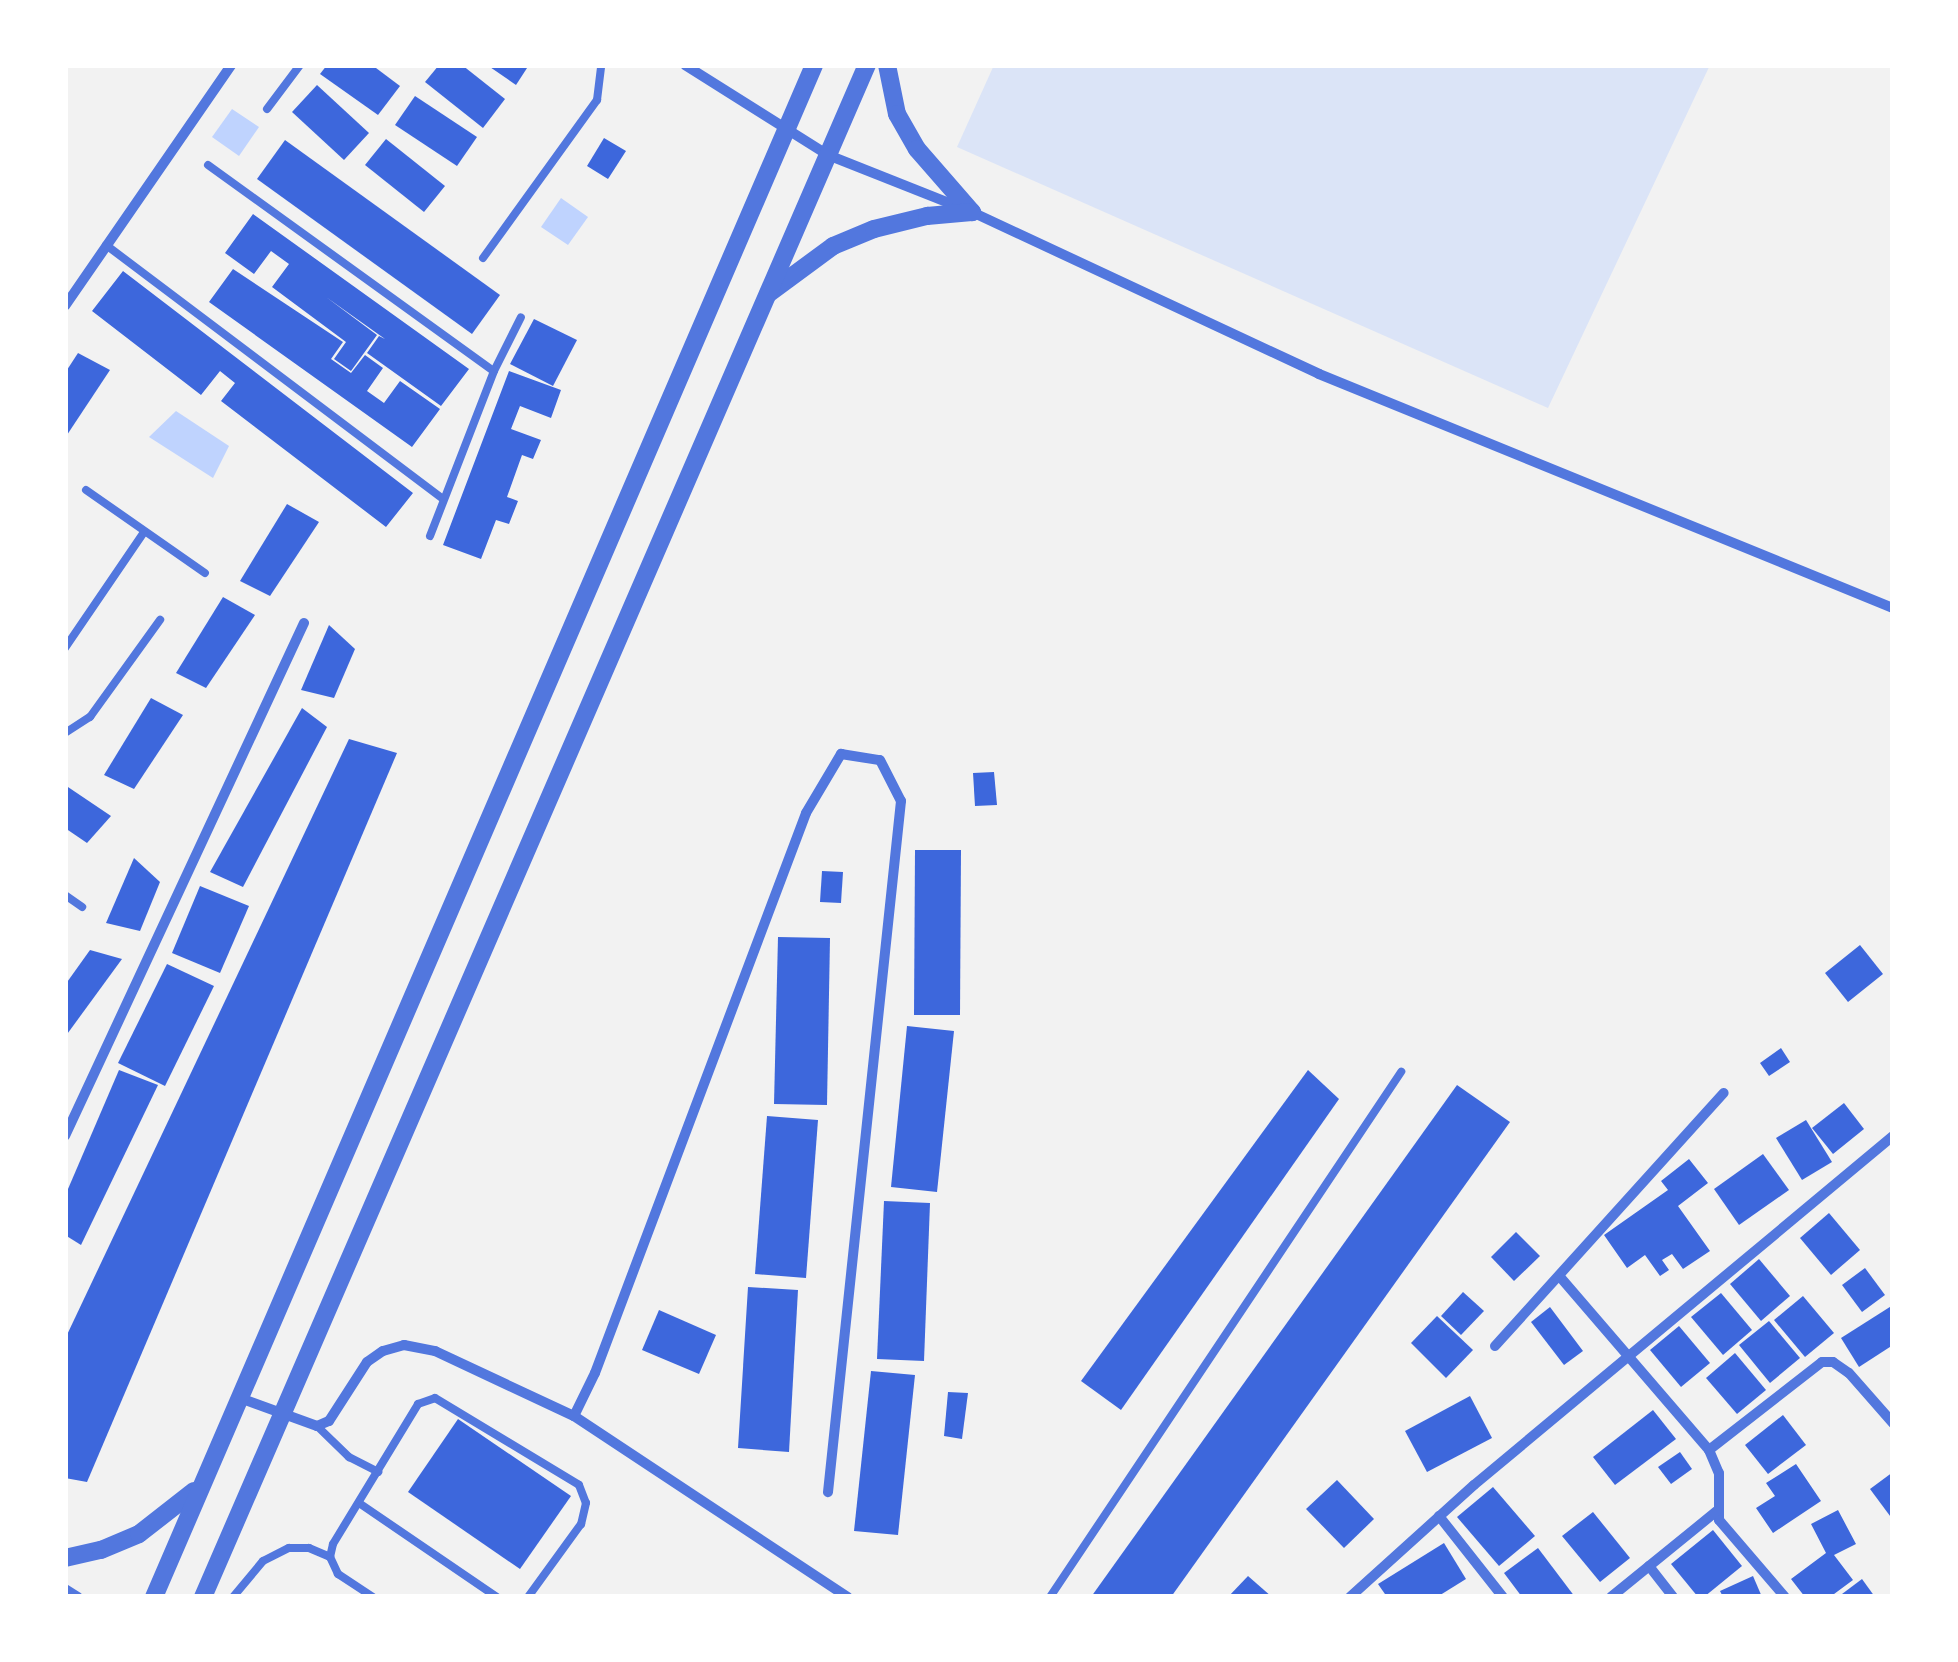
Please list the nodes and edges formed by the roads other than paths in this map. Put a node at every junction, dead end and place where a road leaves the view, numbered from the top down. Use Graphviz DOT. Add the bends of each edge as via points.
graph roads {
  1 [pos="231,65"];
  2 [pos="300,65"];
  3 [pos="601,65"];
  4 [pos="685,65"];
  5 [pos="814,65"];
  6 [pos="866,65"];
  7 [pos="888,65"];
  8 [pos="268,109"];
  9 [pos="785,131"];
  10 [pos="828,155"];
  11 [pos="208,164"];
  12 [pos="972,212"];
  13 [pos="106,246"];
  14 [pos="482,258"];
  15 [pos="767,294"];
  16 [pos="65,306"];
  17 [pos="521,318"];
  18 [pos="494,371"];
  19 [pos="86,490"];
  20 [pos="442,498"];
  21 [pos="144,532"];
  22 [pos="430,536"];
  23 [pos="205,573"];
  24 [pos="1892,607"];
  25 [pos="160,620"];
  26 [pos="304,623"];
  27 [pos="65,648"];
  28 [pos="65,733"];
  29 [pos="65,895"];
  30 [pos="82,907"];
  31 [pos="1400,1072"];
  32 [pos="1724,1093"];
  33 [pos="65,1136"];
  34 [pos="1893,1136"];
  35 [pos="1561,1278"];
  36 [pos="1495,1346"];
  37 [pos="1628,1356"];
  38 [pos="240,1398"];
  39 [pos="283,1414"];
  40 [pos="574,1416"];
  41 [pos="1893,1423"];
  42 [pos="317,1426"];
  43 [pos="1709,1450"];
  44 [pos="378,1472"];
  45 [pos="202,1483"];
  46 [pos="828,1492"];
  47 [pos="358,1503"];
  48 [pos="1717,1511"];
  49 [pos="1439,1516"];
  50 [pos="330,1556"];
  51 [pos="65,1558"];
  52 [pos="1649,1566"];
  53 [pos="65,1588"];
  54 [pos="78,1597"];
  55 [pos="154,1597"];
  56 [pos="202,1597"];
  57 [pos="233,1597"];
  58 [pos="373,1597"];
  59 [pos="498,1597"];
  60 [pos="528,1597"];
  61 [pos="848,1597"];
  62 [pos="1050,1597"];
  63 [pos="1350,1597"];
  64 [pos="1503,1597"];
  65 [pos="1611,1597"];
  66 [pos="1673,1597"];
  67 [pos="1785,1597"];
  1 -- 13 [label="street"];
  2 -- 8 [label="lane"];
  3 -- 14 [label="lane" via="597,100"];
  4 -- 9 [label="street"];
  5 -- 9 [label="street"];
  6 -- 10 [label="street"];
  7 -- 12 [label="street" via="897,114 917,150"];
  9 -- 10 [label="street"];
  9 -- 38 [label="street"];
  10 -- 12 [label="street"];
  10 -- 15 [label="street"];
  11 -- 18 [label="lane"];
  12 -- 15 [label="street" via="926,216 846,240"];
  12 -- 24 [label="street" via="1319,374"];
  13 -- 16 [label="street"];
  13 -- 20 [label="lane"];
  15 -- 39 [label="street"];
  17 -- 18 [label="lane"];
  18 -- 20 [label="lane"];
  19 -- 21 [label="lane"];
  20 -- 22 [label="lane"];
  21 -- 23 [label="lane"];
  21 -- 27 [label="lane"];
  25 -- 28 [label="lane" via="90,718"];
  26 -- 33 [label="street"];
  29 -- 30 [label="lane"];
  31 -- 62 [label="lane"];
  32 -- 35 [label="street"];
  34 -- 37 [label="street"];
  35 -- 36 [label="street"];
  35 -- 37 [label="street"];
  37 -- 43 [label="street"];
  37 -- 49 [label="street"];
  38 -- 39 [label="street"];
  38 -- 45 [label="street"];
  39 -- 42 [label="street"];
  39 -- 56 [label="street"];
  40 -- 42 [label="street" via="435,1351 404,1345 367,1362 335,1414"];
  40 -- 46 [label="street" via="806,813 841,754 880,760 901,801"];
  40 -- 61 [label="street"];
  41 -- 43 [label="street" via="1848,1373 1822,1362"];
  42 -- 44 [label="lane" via="349,1457"];
  43 -- 48 [label="street" via="1718,1473"];
  44 -- 47 [label="lane"];
  44 -- 60 [label="lane" via="418,1404 436,1398 579,1485 586,1502 581,1524"];
  45 -- 51 [label="street" via="139,1534"];
  45 -- 55 [label="street"];
  47 -- 50 [label="lane"];
  47 -- 59 [label="lane"];
  48 -- 52 [label="street"];
  48 -- 67 [label="street" via="1730,1536"];
  49 -- 63 [label="street"];
  49 -- 64 [label="street"];
  50 -- 57 [label="lane" via="290,1548 264,1561"];
  50 -- 58 [label="lane" via="338,1574"];
  52 -- 65 [label="street"];
  52 -- 66 [label="street"];
  53 -- 54 [label="street"];
}
